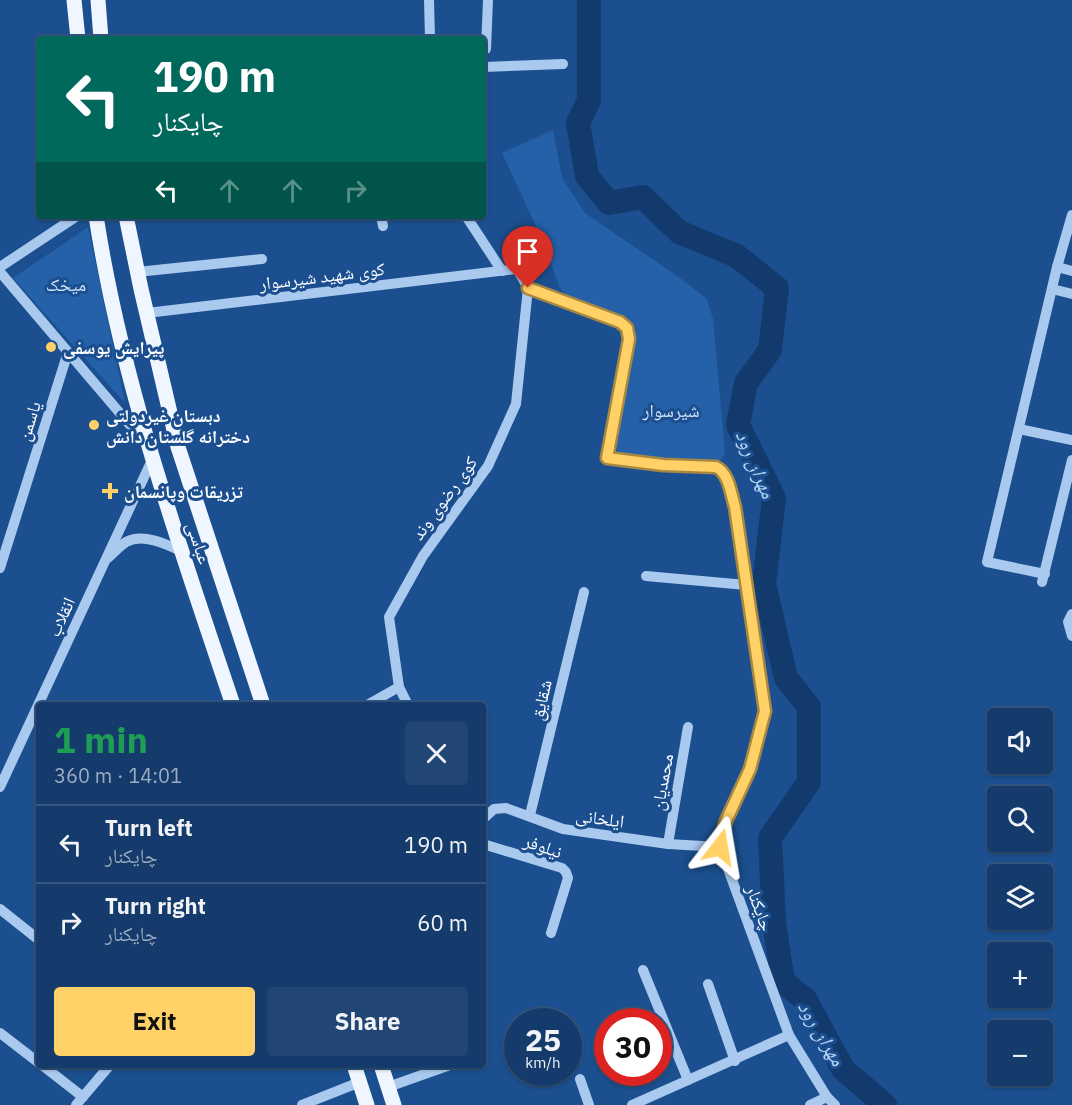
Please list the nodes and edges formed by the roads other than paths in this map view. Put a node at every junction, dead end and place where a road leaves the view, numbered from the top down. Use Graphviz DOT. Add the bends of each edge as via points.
graph roads {
  1 [pos="74,0"];
  2 [pos="98,0"];
  3 [pos="429,0"];
  4 [pos="488,0"];
  5 [pos="78,36"];
  6 [pos="101,36"];
  7 [pos="430,36"];
  8 [pos="486,49"];
  9 [pos="563,64"];
  10 [pos="486,67"];
  11 [pos="1072,214"];
  12 [pos="72,219"];
  13 [pos="97,219"];
  14 [pos="127,219"];
  15 [pos="468,219"];
  16 [pos="262,259"];
  17 [pos="0,267"];
  18 [pos="1057,267"];
  19 [pos="502,271"];
  20 [pos="1072,271"];
  21 [pos="0,272"];
  22 [pos="137,272"];
  23 [pos="528,288"];
  24 [pos="1052,289"];
  25 [pos="1072,294"];
  26 [pos="147,314"];
  27 [pos="68,352"];
  28 [pos="1019,429"];
  29 [pos="1072,440"];
  30 [pos="149,453"];
  31 [pos="1072,463"];
  32 [pos="181,551"];
  33 [pos="105,560"];
  34 [pos="0,568"];
  35 [pos="646,576"];
  36 [pos="746,585"];
  37 [pos="584,592"];
  38 [pos="1070,618"];
  39 [pos="1072,636"];
  40 [pos="399,687"];
  41 [pos="39,702"];
  42 [pos="232,702"];
  43 [pos="262,702"];
  44 [pos="372,702"];
  45 [pos="406,702"];
  46 [pos="36,709"];
  47 [pos="688,727"];
  48 [pos="0,787"];
  49 [pos="486,816"];
  50 [pos="530,816"];
  51 [pos="668,844"];
  52 [pos="486,845"];
  53 [pos="720,847"];
  54 [pos="0,909"];
  55 [pos="551,933"];
  56 [pos="36,938"];
  57 [pos="643,970"];
  58 [pos="708,984"];
  59 [pos="0,1033"];
  60 [pos="789,1035"];
  61 [pos="36,1061"];
  62 [pos="735,1061"];
  63 [pos="44,1068"];
  64 [pos="108,1068"];
  65 [pos="382,1068"];
  66 [pos="442,1068"];
  67 [pos="358,1070"];
  68 [pos="688,1080"];
  69 [pos="582,1085"];
  70 [pos="388,1088"];
  71 [pos="80,1101"];
  72 [pos="831,1101"];
  73 [pos="302,1105"];
  74 [pos="368,1105"];
  75 [pos="394,1105"];
  76 [pos="589,1105"];
  77 [pos="632,1105"];
  78 [pos="810,1105"];
  1 -- 5 [label="main road"];
  2 -- 6 [label="main road"];
  3 -- 7 [label="street"];
  4 -- 8 [label="street"];
  9 -- 10 [label="street"];
  11 -- 18 [label="street"];
  12 -- 17 [label="street"];
  13 -- 30 [label="main road, عباسى"];
  14 -- 22 [label="main road, عباسى"];
  15 -- 19 [label="street"];
  16 -- 22 [label="street"];
  18 -- 20 [label="street"];
  18 -- 24 [label="street"];
  19 -- 23 [label="street" via="517,270"];
  19 -- 26 [label="street, کوی شهید شیرسوار"];
  21 -- 27 [label="street"];
  22 -- 26 [label="main road, عباسى"];
  23 -- 36 [label="street" via="627,328 629,339 607,458 722,470 735,507"];
  23 -- 40 [label="street, کوی رضوی وند" via="516,404 488,466 423,556 389,617"];
  24 -- 25 [label="street"];
  24 -- 28 [label="street"];
  26 -- 43 [label="main road, عباسى" via="178,447"];
  27 -- 30 [label="street"];
  27 -- 34 [label="street, یاسمن"];
  28 -- 29 [label="street"];
  28 -- 31 [label="street" via="987,562 1044,578"];
  30 -- 32 [label="main road, عباسى"];
  30 -- 33 [label="street, انقلاب"];
  32 -- 33 [label="street" via="146,540 127,542"];
  32 -- 42 [label="main road, عباسى"];
  33 -- 41 [label="street, انقلاب"];
  35 -- 36 [label="street"];
  36 -- 53 [label="street" via="765,711 750,769 726,821"];
  37 -- 50 [label="street, شقایق"];
  38 -- 39 [label="street"];
  40 -- 44 [label="street"];
  40 -- 45 [label="street, کوی رضوی وند"];
  46 -- 48 [label="street, انقلاب"];
  47 -- 51 [label="street, محمدیان"];
  49 -- 50 [label="street, ایلخانی" via="494,809 506,808"];
  50 -- 51 [label="street, ایلخانی" via="563,829"];
  51 -- 53 [label="street, ایلخانی"];
  52 -- 55 [label="street, نیلوفر" via="566,872 568,878"];
  53 -- 60 [label="street, چایکنار"];
  54 -- 56 [label="street"];
  57 -- 68 [label="street"];
  58 -- 62 [label="street"];
  59 -- 61 [label="street"];
  60 -- 62 [label="street"];
  60 -- 72 [label="street, چایکنار"];
  62 -- 68 [label="street"];
  63 -- 71 [label="street"];
  64 -- 71 [label="street"];
  65 -- 70 [label="main road"];
  66 -- 70 [label="street"];
  67 -- 73 [label="street"];
  67 -- 74 [label="main road"];
  68 -- 77 [label="street"];
  69 -- 76 [label="street"];
  70 -- 75 [label="main road"];
  72 -- 78 [label="street"];
}
